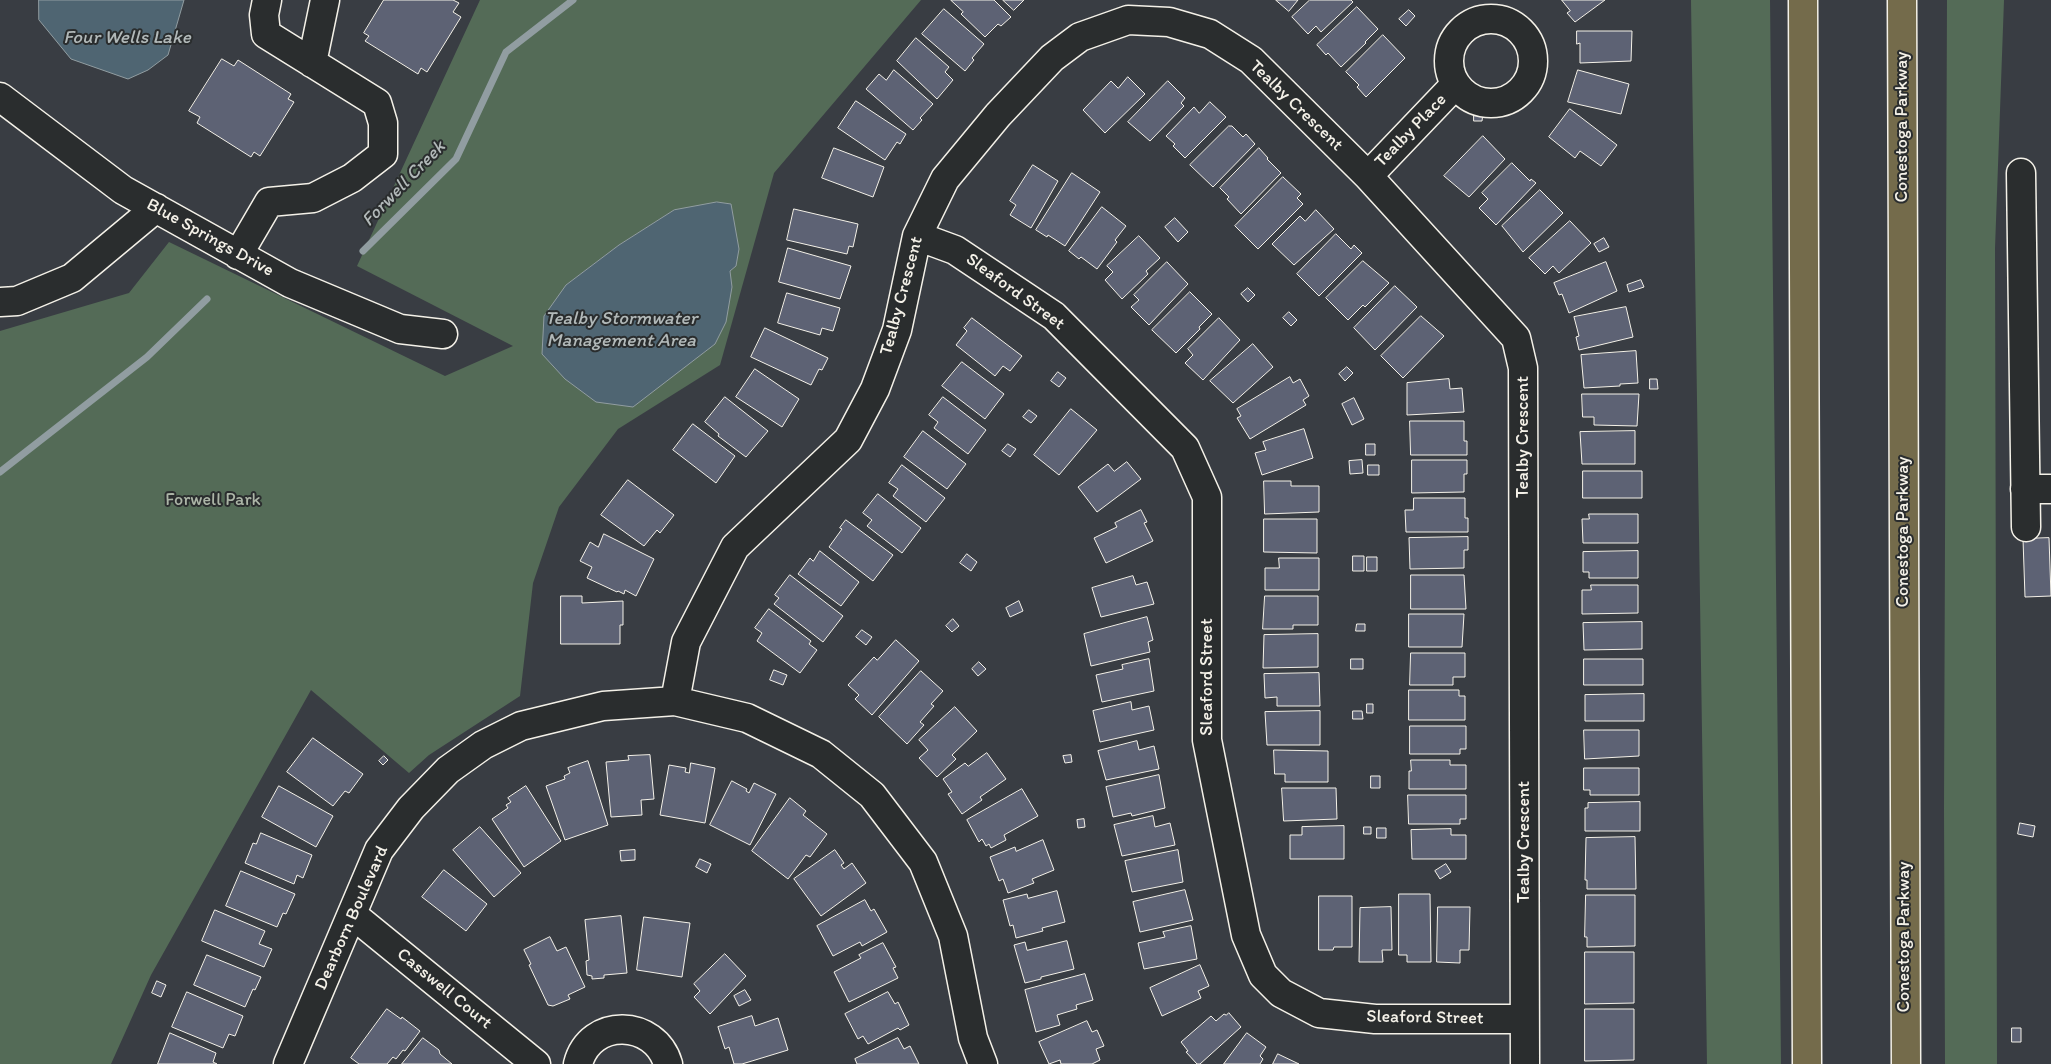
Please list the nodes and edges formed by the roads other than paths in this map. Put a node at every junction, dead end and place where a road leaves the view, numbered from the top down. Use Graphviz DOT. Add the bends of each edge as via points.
graph roads {
  1 [pos="268,0"];
  2 [pos="325,0"];
  3 [pos="1803,0"];
  4 [pos="1903,5"];
  5 [pos="312,63"];
  6 [pos="1455,85"];
  7 [pos="0,97"];
  8 [pos="2021,173"];
  9 [pos="1368,176"];
  10 [pos="156,208"];
  11 [pos="917,236"];
  12 [pos="238,255"];
  13 [pos="0,302"];
  14 [pos="442,334"];
  15 [pos="2038,489"];
  16 [pos="2026,526"];
  17 [pos="675,701"];
  18 [pos="353,915"];
  19 [pos="1524,1018"];
  20 [pos="288,1064"];
  21 [pos="536,1064"];
  22 [pos="578,1064"];
  23 [pos="668,1064"];
  24 [pos="983,1064"];
  25 [pos="1525,1064"];
  26 [pos="1807,1064"];
  27 [pos="1906,1064"];
  1 -- 5 [label="street" via="264,16 266,34"];
  2 -- 5 [label="street"];
  3 -- 26 [label="highway"];
  4 -- 27 [label="highway, Conestoga Parkway"];
  5 -- 12 [label="street" via="377,103 383,123 383,154 352,178 313,198 269,202"];
  6 -- 9 [label="street, Tealby Place"];
  7 -- 10 [label="street, Blue Springs Drive" via="123,190"];
  8 -- 15 [label="street"];
  9 -- 11 [label="street, Tealby Crescent" via="1251,60 1210,34 1169,22 1128,20 1080,36 1052,58 998,115 945,179"];
  9 -- 19 [label="street, Tealby Crescent" via="1516,338 1523,368"];
  10 -- 12 [label="street, Blue Springs Drive"];
  10 -- 13 [label="street" via="72,278 18,301"];
  11 -- 17 [label="street, Tealby Crescent" via="897,330 875,389 848,440 734,546 686,642"];
  11 -- 19 [label="street, Sleaford Street" via="955,250 1054,316 1185,448 1207,497 1207,740 1246,935 1263,975 1281,993 1319,1013 1375,1019"];
  12 -- 14 [label="street, Blue Springs Drive" via="290,283 400,329"];
  15 -- 16 [label="street"];
  17 -- 18 [label="street, Dearborn Boulevard" via="603,706 521,726 482,745 448,770 411,808 379,850"];
  17 -- 24 [label="street, Dearborn Boulevard" via="747,718 821,754 872,795 924,862 953,936 973,1038"];
  18 -- 20 [label="street, Dearborn Boulevard"];
  18 -- 21 [label="street, Casswell Court"];
  19 -- 25 [label="street, Tealby Crescent"];
  22 -- 23 [label="street" via="591,1042 605,1032 622,1029 639,1031 654,1040"];
}
